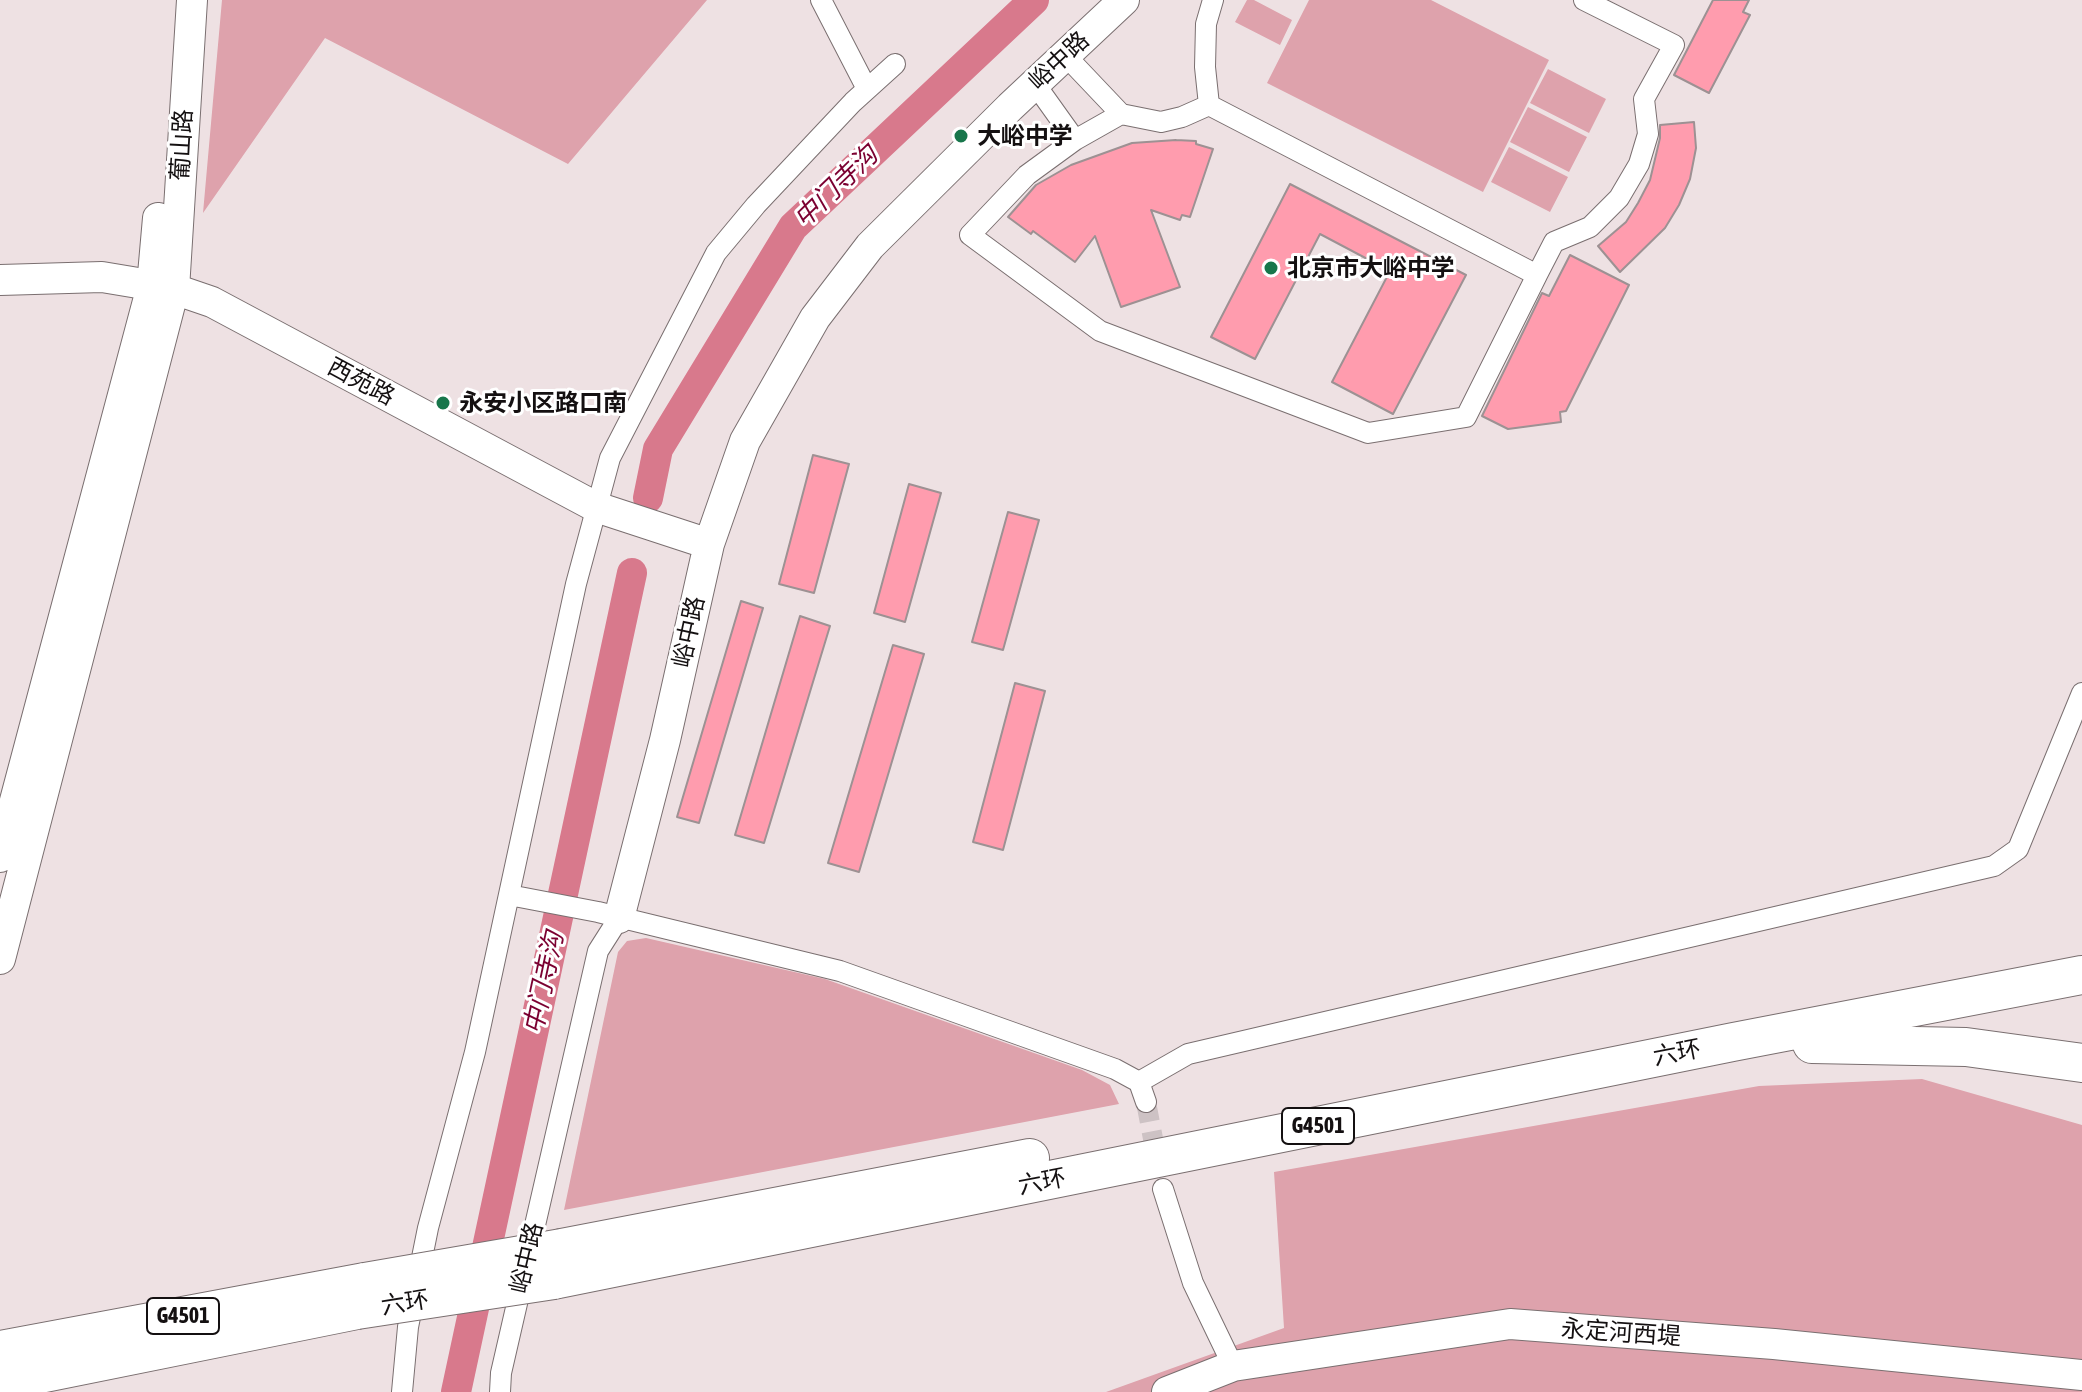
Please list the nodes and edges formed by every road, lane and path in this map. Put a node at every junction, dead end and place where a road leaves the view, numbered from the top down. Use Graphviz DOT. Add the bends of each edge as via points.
graph roads {
  1 [pos="172,0"];
  2 [pos="192,0"];
  3 [pos="821,0"];
  4 [pos="1124,0"];
  5 [pos="1213,0"];
  6 [pos="1584,0"];
  7 [pos="1065,55"];
  8 [pos="895,64"];
  9 [pos="1035,84"];
  10 [pos="867,89"];
  11 [pos="1209,105"];
  12 [pos="1121,114"];
  13 [pos="1075,140"];
  14 [pos="1537,275"];
  15 [pos="0,280"];
  16 [pos="163,288"];
  17 [pos="596,507"];
  18 [pos="709,544"];
  19 [pos="2082,693"];
  20 [pos="0,857"];
  21 [pos="510,895"];
  22 [pos="608,915"];
  23 [pos="0,959"];
  24 [pos="2075,961"];
  25 [pos="1733,1042"];
  26 [pos="2082,1063"];
  27 [pos="1139,1082"];
  28 [pos="1146,1102"];
  29 [pos="1163,1189"];
  30 [pos="558,1264"];
  31 [pos="361,1296"];
  32 [pos="0,1350"];
  33 [pos="1233,1366"];
  34 [pos="2082,1375"];
  35 [pos="0,1382"];
  36 [pos="402,1392"];
  37 [pos="500,1392"];
  38 [pos="1167,1392"];
  1 -- 16 [label="main road, 葡山路"];
  2 -- 16 [label="main road, 葡山路"];
  3 -- 10 [label="street"];
  4 -- 7 [label="main road, 峪中路"];
  5 -- 11 [label="street" via="1206,24"];
  6 -- 14 [label="street" via="1674,45 1644,99 1648,134 1639,164 1619,198 1590,227 1554,242"];
  7 -- 9 [label="main road, 峪中路"];
  7 -- 12 [label="street"];
  8 -- 10 [label="street"];
  9 -- 13 [label="street"];
  9 -- 18 [label="main road, 峪中路" via="879,237 815,318 745,441"];
  10 -- 17 [label="street" via="716,253 610,458"];
  11 -- 12 [label="street" via="1161,122"];
  11 -- 14 [label="street"];
  12 -- 13 [label="street"];
  13 -- 14 [label="street" via="1027,175 970,235 1100,331 1368,433 1466,417"];
  15 -- 16 [label="main road, 西苑路" via="102,277"];
  16 -- 17 [label="main road, 西苑路" via="212,302"];
  16 -- 20 [label="main road"];
  16 -- 23 [label="main road"];
  17 -- 18 [label="main road, 西苑路"];
  17 -- 21 [label="street"];
  18 -- 22 [label="main road, 峪中路" via="665,740"];
  19 -- 27 [label="street" via="2018,849 1994,866 1188,1054"];
  21 -- 22 [label="street"];
  21 -- 36 [label="street" via="421,1256"];
  22 -- 27 [label="street" via="840,971"];
  22 -- 37 [label="street, 峪中路"];
  24 -- 25 [label="highway, 六环 / G4501"];
  24 -- 30 [label="highway, 六环 / G4501"];
  25 -- 26 [label="highway" via="1966,1047"];
  25 -- 30 [label="highway, 六环 / G4501"];
  27 -- 28 [label="street"];
  29 -- 33 [label="street" via="1193,1283"];
  30 -- 31 [label="highway, 六环 / G4501, bridge"];
  31 -- 32 [label="highway, 六环 / G4501"];
  31 -- 35 [label="highway, 六环 / G4501"];
  33 -- 34 [label="main road, 永定河西堤" via="1510,1324"];
  33 -- 38 [label="main road, 永定河西堤"];
}
